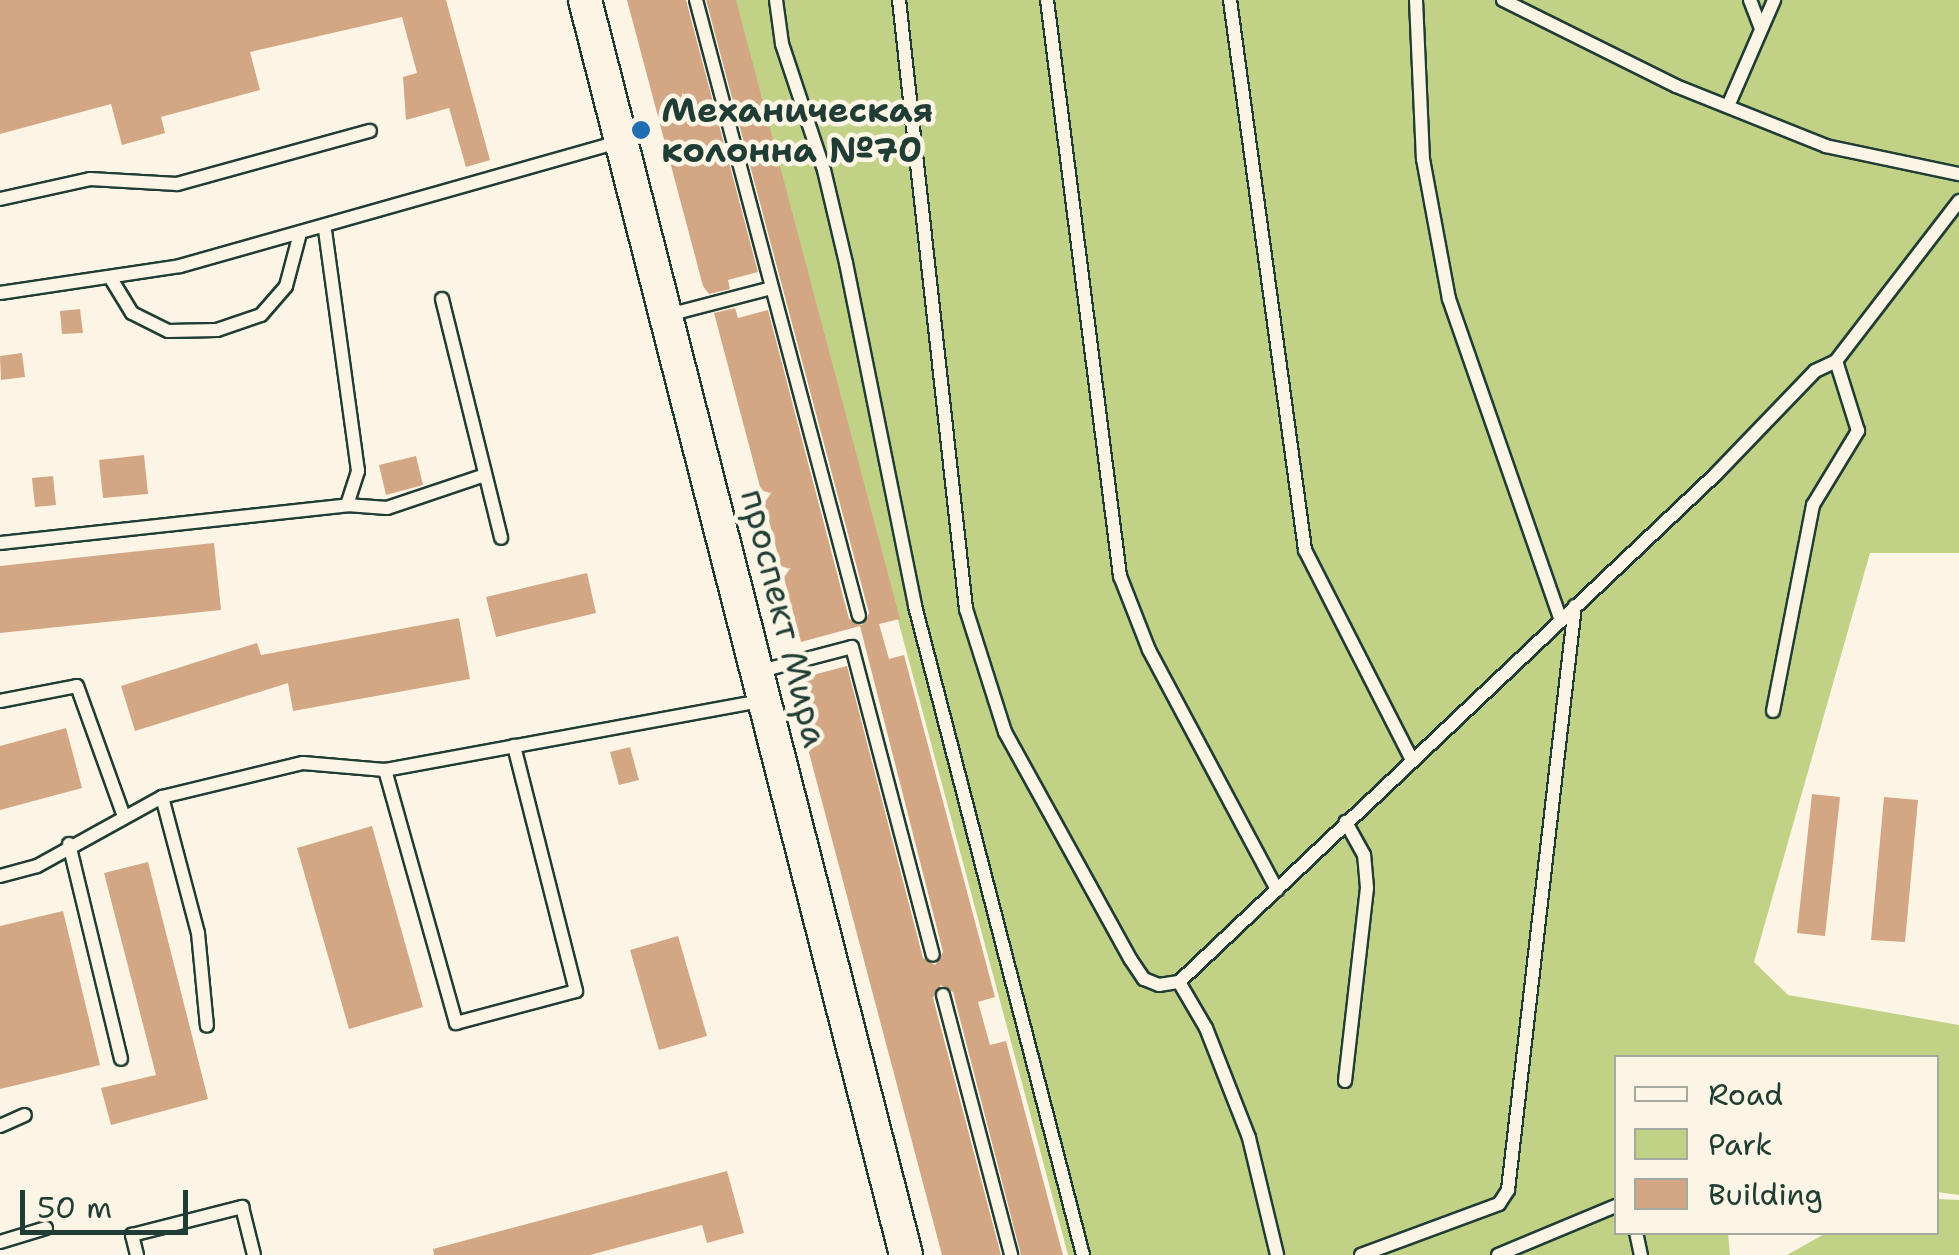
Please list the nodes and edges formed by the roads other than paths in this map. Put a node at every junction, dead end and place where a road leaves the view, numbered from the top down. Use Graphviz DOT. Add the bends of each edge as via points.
graph roads {
  1 [pos="585,0"];
  2 [pos="696,0"];
  3 [pos="776,0"];
  4 [pos="899,0"];
  5 [pos="1047,0"];
  6 [pos="1230,0"];
  7 [pos="1416,0"];
  8 [pos="1503,0"];
  9 [pos="1750,0"];
  10 [pos="1774,0"];
  11 [pos="1760,26"];
  12 [pos="1728,106"];
  13 [pos="370,131"];
  14 [pos="621,142"];
  15 [pos="1959,174"];
  16 [pos="0,199"];
  17 [pos="1959,201"];
  18 [pos="325,230"];
  19 [pos="300,237"];
  20 [pos="110,277"];
  21 [pos="772,288"];
  22 [pos="0,293"];
  23 [pos="442,299"];
  24 [pos="666,316"];
  25 [pos="1836,361"];
  26 [pos="485,476"];
  27 [pos="347,505"];
  28 [pos="501,538"];
  29 [pos="0,542"];
  30 [pos="1575,606"];
  31 [pos="860,616"];
  32 [pos="1561,620"];
  33 [pos="760,686"];
  34 [pos="0,701"];
  35 [pos="1772,711"];
  36 [pos="514,746"];
  37 [pos="1411,758"];
  38 [pos="385,770"];
  39 [pos="162,797"];
  40 [pos="123,814"];
  41 [pos="1346,822"];
  42 [pos="69,844"];
  43 [pos="0,876"];
  44 [pos="1277,890"];
  45 [pos="934,955"];
  46 [pos="1179,982"];
  47 [pos="942,995"];
  48 [pos="208,1026"];
  49 [pos="121,1059"];
  50 [pos="1345,1081"];
  51 [pos="25,1115"];
  52 [pos="0,1126"];
  53 [pos="1614,1207"];
  54 [pos="46,1228"];
  55 [pos="0,1242"];
  56 [pos="137,1255"];
  57 [pos="254,1255"];
  58 [pos="906,1255"];
  59 [pos="1012,1255"];
  60 [pos="1083,1255"];
  61 [pos="1276,1255"];
  62 [pos="1361,1255"];
  63 [pos="1498,1255"];
  1 -- 14 [label="street, проспект Мира"];
  2 -- 21 [label="lane"];
  3 -- 60 [label="lane" via="782,44 846,263 915,606"];
  4 -- 46 [label="lane" via="966,609 1005,732 1131,960 1144,979"];
  5 -- 44 [label="lane" via="1120,576 1149,650"];
  6 -- 37 [label="lane" via="1305,550"];
  7 -- 32 [label="lane" via="1423,159 1449,299"];
  8 -- 12 [label="lane"];
  9 -- 11 [label="lane"];
  10 -- 11 [label="lane"];
  11 -- 12 [label="lane"];
  12 -- 15 [label="lane" via="1826,146"];
  13 -- 16 [label="lane" via="177,184 90,180"];
  14 -- 18 [label="lane"];
  14 -- 24 [label="street, проспект Мира"];
  17 -- 25 [label="lane"];
  18 -- 19 [label="lane"];
  18 -- 27 [label="lane" via="358,471"];
  19 -- 20 [label="lane"];
  19 -- 20 [label="lane" via="286,286 260,316 217,330 168,332 132,312"];
  20 -- 22 [label="lane"];
  21 -- 24 [label="lane"];
  21 -- 31 [label="lane"];
  23 -- 26 [label="lane"];
  24 -- 33 [label="street, проспект Мира"];
  25 -- 30 [label="lane" via="1814,370"];
  25 -- 35 [label="lane" via="1858,432 1813,505"];
  26 -- 27 [label="lane" via="387,508"];
  26 -- 28 [label="lane"];
  27 -- 29 [label="lane"];
  30 -- 32 [label="lane"];
  30 -- 62 [label="lane" via="1508,1190 1499,1204"];
  32 -- 37 [label="lane"];
  33 -- 36 [label="lane"];
  33 -- 45 [label="lane" via="852,647"];
  33 -- 58 [label="street, проспект Мира"];
  34 -- 40 [label="lane" via="78,686"];
  36 -- 38 [label="lane"];
  36 -- 38 [label="lane" via="576,991 456,1023"];
  37 -- 41 [label="lane"];
  38 -- 39 [label="lane" via="303,763"];
  39 -- 40 [label="lane"];
  39 -- 48 [label="lane" via="198,932"];
  40 -- 42 [label="lane"];
  41 -- 44 [label="lane"];
  41 -- 50 [label="lane" via="1364,855 1367,888"];
  42 -- 43 [label="lane" via="38,866"];
  42 -- 49 [label="lane"];
  44 -- 46 [label="lane"];
  46 -- 61 [label="lane" via="1206,1028 1249,1138"];
  47 -- 59 [label="lane"];
  51 -- 52 [label="lane"];
  53 -- 63 [label="lane"];
  54 -- 55 [label="lane"];
  56 -- 57 [label="lane" via="132,1235 242,1207"];
}
